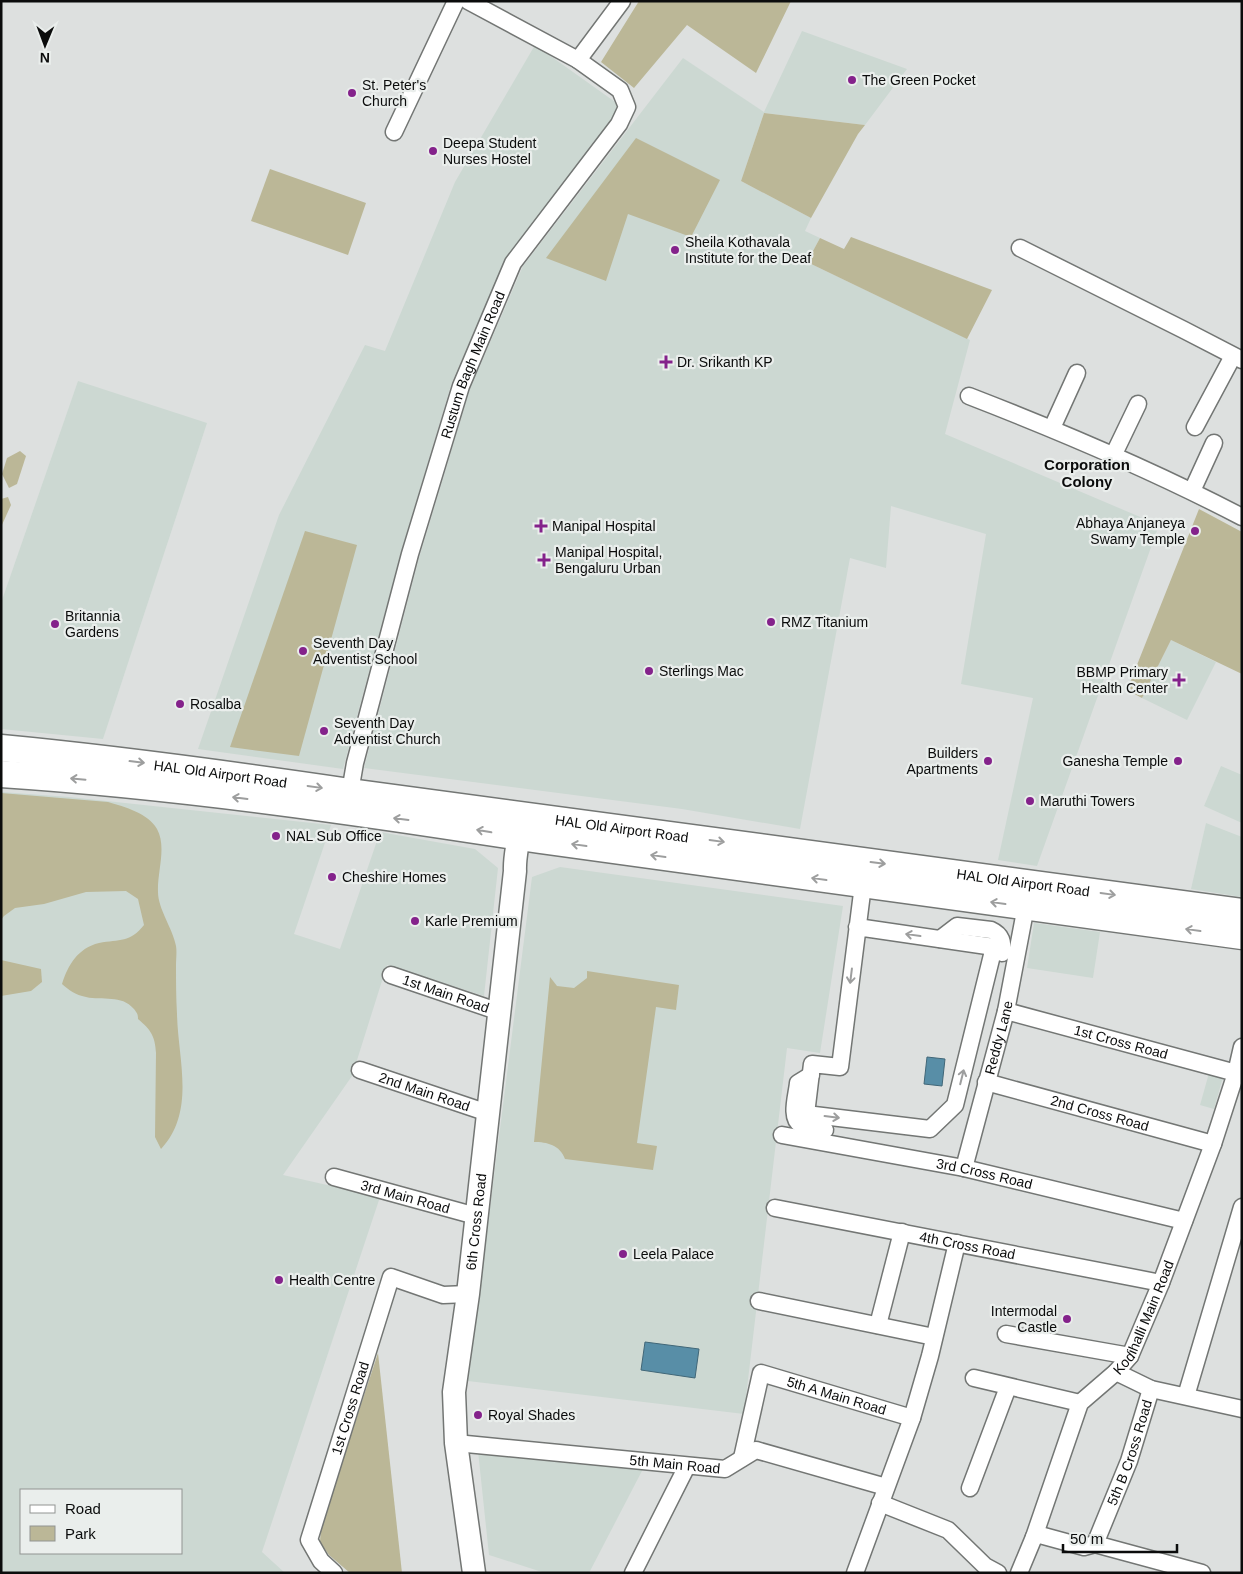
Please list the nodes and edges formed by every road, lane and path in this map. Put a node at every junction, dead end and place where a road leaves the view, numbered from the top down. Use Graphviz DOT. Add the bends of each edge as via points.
graph roads {
  1 [pos="456,1"];
  2 [pos="468,1"];
  3 [pos="622,1"];
  4 [pos="578,60"];
  5 [pos="394,132"];
  6 [pos="1020,248"];
  7 [pos="1237,358"];
  8 [pos="1076,373"];
  9 [pos="970,396"];
  10 [pos="1138,404"];
  11 [pos="1195,427"];
  12 [pos="1052,428"];
  13 [pos="1214,443"];
  14 [pos="1113,456"];
  15 [pos="1192,491"];
  16 [pos="1242,517"];
  17 [pos="1,748"];
  18 [pos="1,774"];
  19 [pos="350,792"];
  20 [pos="526,831"];
  21 [pos="863,885"];
  22 [pos="1026,906"];
  23 [pos="1242,912"];
  24 [pos="858,927"];
  25 [pos="1242,936"];
  26 [pos="940,939"];
  27 [pos="1002,953"];
  28 [pos="391,975"];
  29 [pos="1006,1011"];
  30 [pos="500,1012"];
  31 [pos="1242,1047"];
  32 [pos="360,1070"];
  33 [pos="1236,1073"];
  34 [pos="811,1075"];
  35 [pos="986,1082"];
  36 [pos="488,1113"];
  37 [pos="825,1130"];
  38 [pos="782,1135"];
  39 [pos="1213,1144"];
  40 [pos="964,1168"];
  41 [pos="334,1177"];
  42 [pos="774,1208"];
  43 [pos="1242,1208"];
  44 [pos="476,1216"];
  45 [pos="1184,1221"];
  46 [pos="902,1232"];
  47 [pos="957,1243"];
  48 [pos="1161,1284"];
  49 [pos="468,1294"];
  50 [pos="759,1301"];
  51 [pos="878,1325"];
  52 [pos="1006,1334"];
  53 [pos="934,1337"];
  54 [pos="1130,1356"];
  55 [pos="1116,1372"];
  56 [pos="974,1378"];
  57 [pos="1008,1387"];
  58 [pos="1151,1388"];
  59 [pos="1186,1396"];
  60 [pos="1080,1403"];
  61 [pos="1242,1409"];
  62 [pos="912,1418"];
  63 [pos="456,1443"];
  64 [pos="742,1458"];
  65 [pos="687,1466"];
  66 [pos="886,1487"];
  67 [pos="970,1488"];
  68 [pos="880,1503"];
  69 [pos="1034,1537"];
  70 [pos="1095,1544"];
  71 [pos="334,1573"];
  72 [pos="474,1573"];
  73 [pos="633,1573"];
  74 [pos="855,1573"];
  75 [pos="998,1573"];
  76 [pos="1019,1573"];
  77 [pos="1202,1573"];
  1 -- 5 [label="street"];
  2 -- 4 [label="street, Rustum Bagh Main Road"];
  3 -- 4 [label="street"];
  4 -- 19 [label="street, Rustum Bagh Main Road" via="620,90 627,106 619,124 513,264 461,386 410,554"];
  6 -- 7 [label="street"];
  7 -- 11 [label="street"];
  8 -- 12 [label="street"];
  9 -- 12 [label="street"];
  10 -- 14 [label="street"];
  12 -- 14 [label="street"];
  13 -- 15 [label="street"];
  14 -- 15 [label="street"];
  15 -- 16 [label="street"];
  17 -- 19 [label="main road, HAL Old Airport Road, one-way" via="196,769"];
  20 -- 18 [label="main road, HAL Old Airport Road, one-way" via="449,825 79,779"];
  19 -- 20 [label="main road, HAL Old Airport Road"];
  21 -- 20 [label="main road, HAL Old Airport Road, one-way"];
  20 -- 23 [label="main road, HAL Old Airport Road, one-way"];
  20 -- 30 [label="street, 6th Cross Road" via="514,861"];
  22 -- 21 [label="main road, HAL Old Airport Road, one-way"];
  21 -- 24 [label="street"];
  25 -- 22 [label="main road, HAL Old Airport Road, one-way"];
  22 -- 29 [label="street, Reddy Lane"];
  26 -- 24 [label="street, one-way"];
  24 -- 34 [label="street, one-way" via="840,1067 812,1064"];
  26 -- 27 [label="street" via="957,926 991,930 1002,938"];
  34 -- 26 [label="street, one-way" via="806,1114 930,1129 955,1105 994,947"];
  28 -- 30 [label="street, 1st Main Road"];
  29 -- 33 [label="street, 1st Cross Road"];
  29 -- 35 [label="street, Reddy Lane"];
  30 -- 36 [label="street, 6th Cross Road"];
  31 -- 33 [label="street, Kodihalli Main Road"];
  32 -- 36 [label="street, 2nd Main Road"];
  33 -- 39 [label="street, Kodihalli Main Road"];
  34 -- 37 [label="street" via="798,1083 795,1117 804,1126"];
  35 -- 39 [label="street, 2nd Cross Road"];
  35 -- 40 [label="street, Reddy Lane"];
  36 -- 44 [label="street, 6th Cross Road"];
  38 -- 40 [label="street, 3rd Cross Road"];
  39 -- 45 [label="street, Kodihalli Main Road"];
  40 -- 45 [label="street, 3rd Cross Road"];
  41 -- 44 [label="street, 3rd Main Road"];
  42 -- 46 [label="street, 4th Cross Road"];
  43 -- 59 [label="street"];
  44 -- 49 [label="street, 6th Cross Road"];
  45 -- 48 [label="street, Kodihalli Main Road"];
  46 -- 47 [label="street, 4th Cross Road"];
  46 -- 51 [label="street"];
  47 -- 48 [label="street, 4th Cross Road"];
  47 -- 53 [label="street"];
  48 -- 54 [label="street, Kodihalli Main Road"];
  49 -- 63 [label="street, 6th Cross Road" via="454,1392"];
  49 -- 71 [label="street, 1st Cross Road" via="443,1295 391,1277 309,1540 321,1561"];
  50 -- 51 [label="street"];
  51 -- 53 [label="street"];
  52 -- 54 [label="street"];
  53 -- 62 [label="street"];
  54 -- 55 [label="street, Kodihalli Main Road"];
  55 -- 58 [label="street"];
  55 -- 60 [label="street, Kodihalli Main Road"];
  56 -- 57 [label="street"];
  57 -- 60 [label="street"];
  57 -- 67 [label="street"];
  58 -- 59 [label="street"];
  58 -- 70 [label="street, 5th B Cross Road" via="1129,1461"];
  59 -- 61 [label="street"];
  60 -- 69 [label="street"];
  62 -- 64 [label="street, 5th A Main Road" via="761,1373"];
  62 -- 66 [label="street"];
  63 -- 65 [label="street, 5th Main Road"];
  63 -- 72 [label="street, 6th Cross Road"];
  64 -- 65 [label="street, 5th Main Road" via="724,1469"];
  64 -- 66 [label="street, 5th Main Road" via="756,1450"];
  65 -- 73 [label="street"];
  66 -- 68 [label="street"];
  68 -- 74 [label="street"];
  68 -- 75 [label="street" via="948,1530 985,1566"];
  69 -- 70 [label="street" via="1040,1535 1084,1547"];
  69 -- 76 [label="street"];
  70 -- 77 [label="street"];
}
